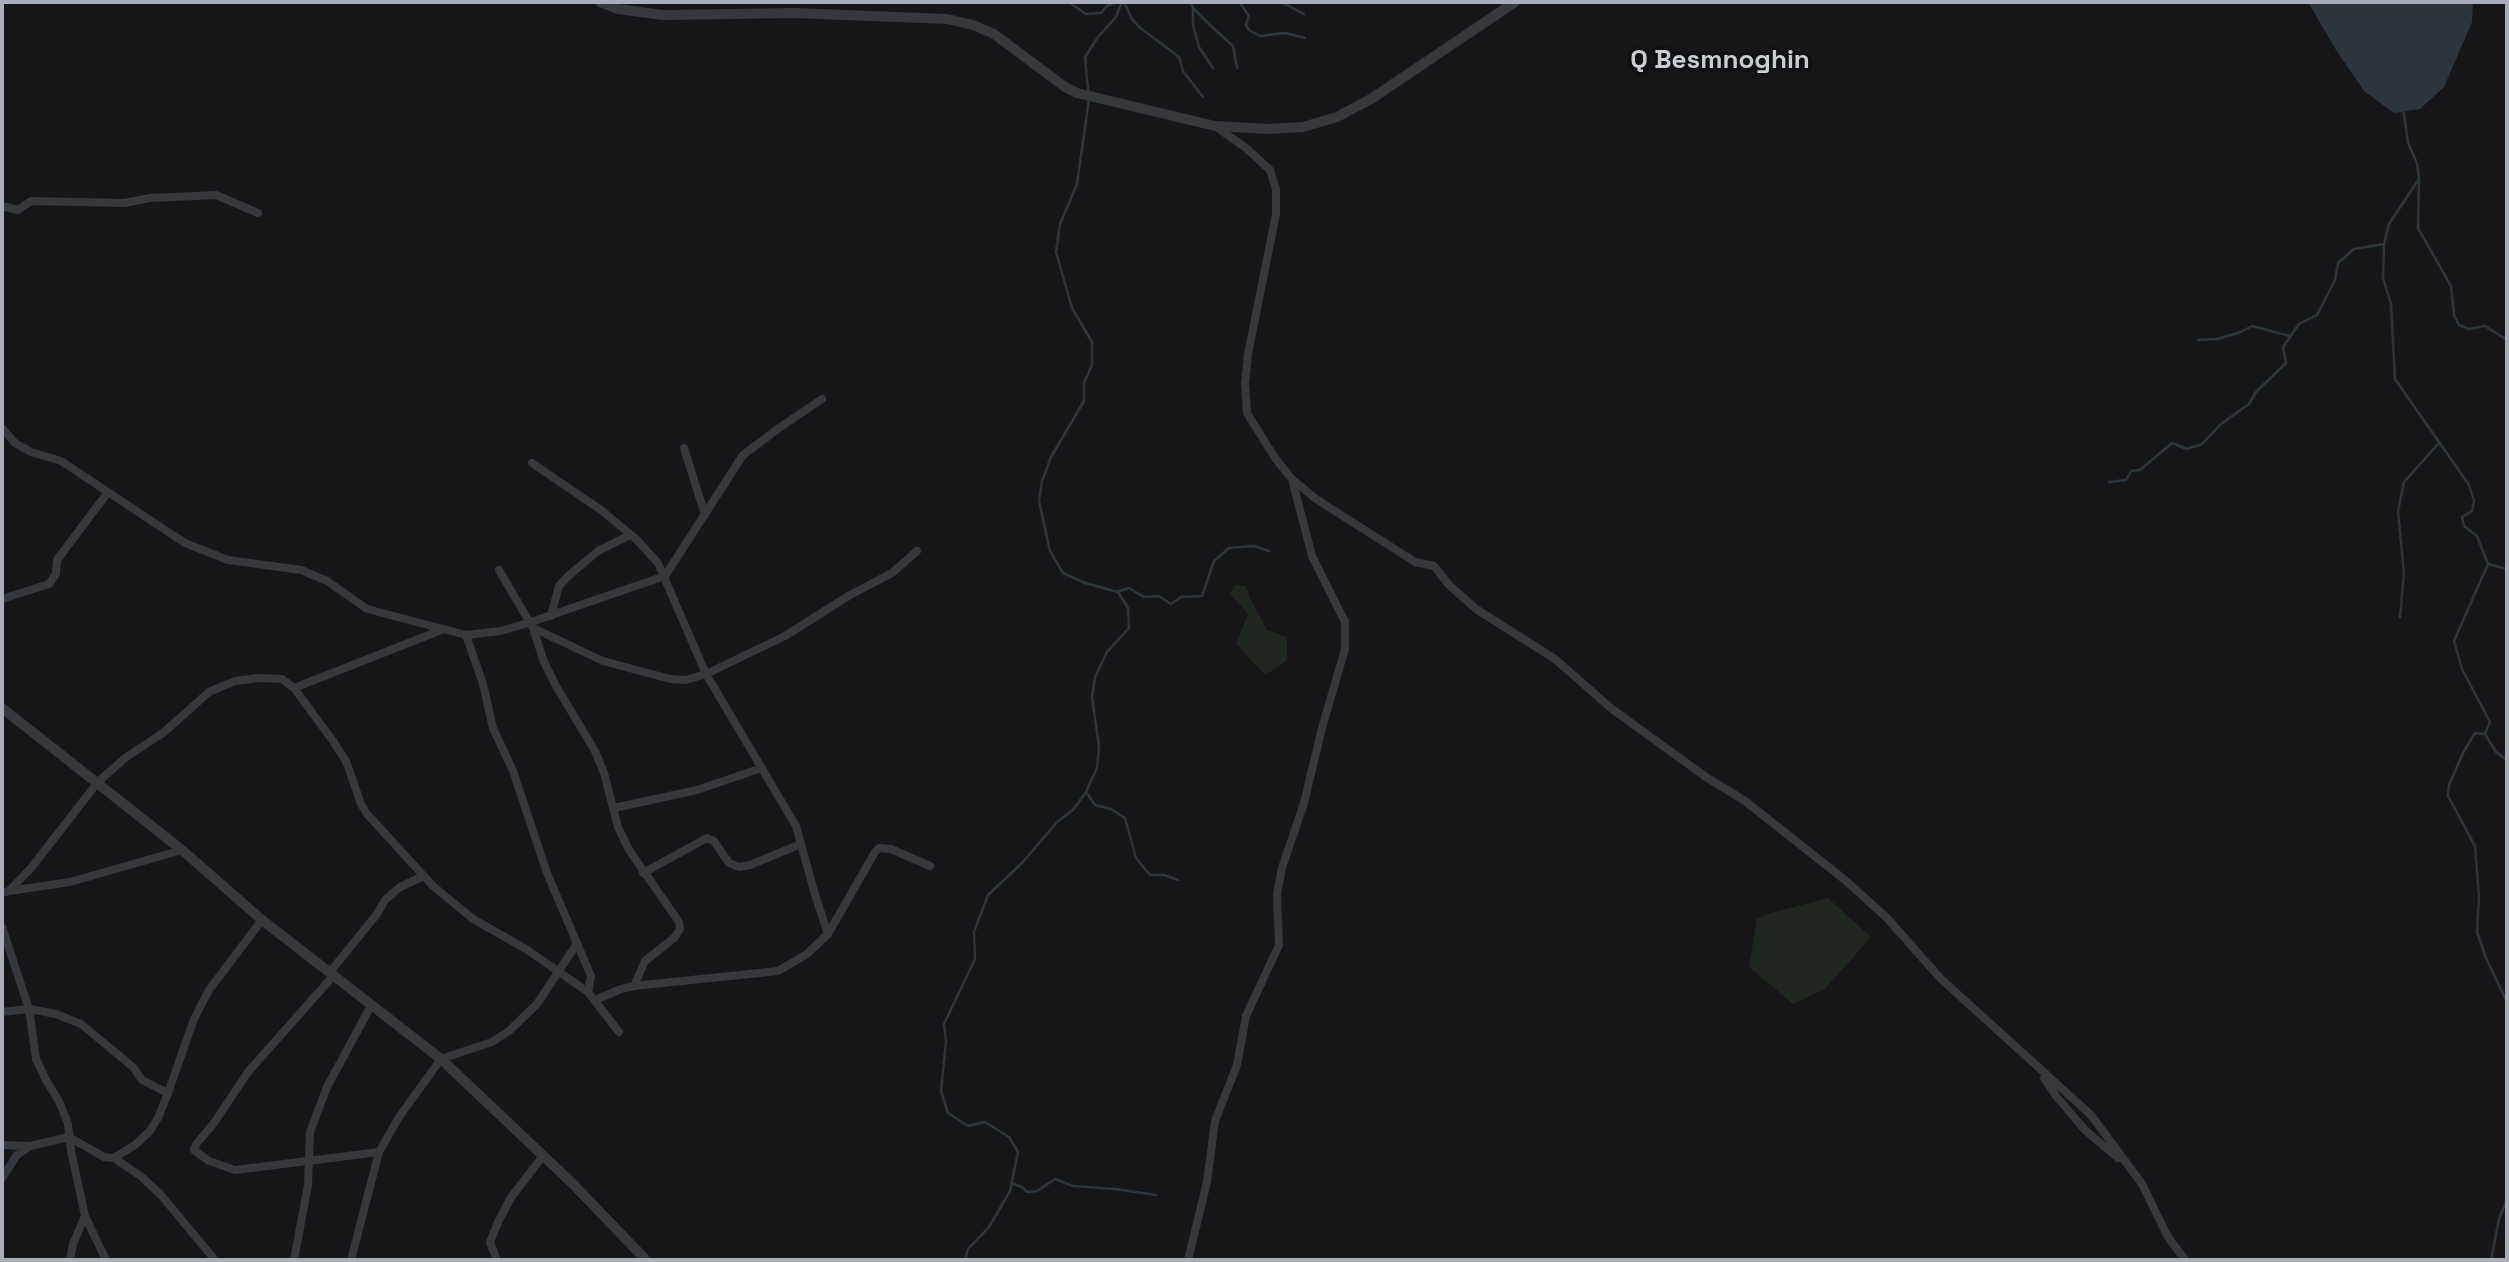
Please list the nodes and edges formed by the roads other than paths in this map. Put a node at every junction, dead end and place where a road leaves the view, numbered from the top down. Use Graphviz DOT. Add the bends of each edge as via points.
graph roads {
  1 [pos="600,2"];
  2 [pos="1515,2"];
  3 [pos="1215,126"];
  4 [pos="2,206"];
  5 [pos="258,213"];
  6 [pos="822,399"];
  7 [pos="2,428"];
  8 [pos="684,447"];
  9 [pos="532,463"];
  10 [pos="1292,478"];
  11 [pos="108,492"];
  12 [pos="705,515"];
  13 [pos="630,535"];
  14 [pos="917,551"];
  15 [pos="499,570"];
  16 [pos="665,576"];
  17 [pos="2,599"];
  18 [pos="551,616"];
  19 [pos="532,625"];
  20 [pos="445,628"];
  21 [pos="466,635"];
  22 [pos="706,674"];
  23 [pos="294,688"];
  24 [pos="2,708"];
  25 [pos="762,768"];
  26 [pos="98,782"];
  27 [pos="614,808"];
  28 [pos="801,844"];
  29 [pos="182,850"];
  30 [pos="930,866"];
  31 [pos="643,873"];
  32 [pos="424,876"];
  33 [pos="5,892"];
  34 [pos="262,920"];
  35 [pos="2,927"];
  36 [pos="828,934"];
  37 [pos="576,946"];
  38 [pos="559,972"];
  39 [pos="332,974"];
  40 [pos="634,986"];
  41 [pos="588,992"];
  42 [pos="595,1000"];
  43 [pos="372,1004"];
  44 [pos="29,1009"];
  45 [pos="2,1012"];
  46 [pos="619,1031"];
  47 [pos="440,1059"];
  48 [pos="2039,1070"];
  49 [pos="168,1093"];
  50 [pos="69,1137"];
  51 [pos="2,1145"];
  52 [pos="30,1146"];
  53 [pos="379,1152"];
  54 [pos="543,1156"];
  55 [pos="114,1158"];
  56 [pos="309,1159"];
  57 [pos="2130,1168"];
  58 [pos="2,1178"];
  59 [pos="85,1216"];
  60 [pos="641,1259"];
  61 [pos="70,1260"];
  62 [pos="106,1260"];
  63 [pos="215,1260"];
  64 [pos="294,1260"];
  65 [pos="351,1260"];
  66 [pos="497,1260"];
  67 [pos="1188,1260"];
  68 [pos="2185,1260"];
  1 -- 3 [label="street" via="663,15 794,13 947,19 995,34 1077,93"];
  2 -- 3 [label="street" via="1337,117 1303,127"];
  3 -- 10 [label="street" via="1270,170 1276,189 1276,214 1245,384 1247,413"];
  4 -- 5 [label="street" via="18,210 31,201 124,203 216,195"];
  6 -- 12 [label="street" via="743,455"];
  7 -- 11 [label="street" via="16,443 61,461"];
  8 -- 12 [label="street"];
  9 -- 13 [label="street"];
  10 -- 48 [label="street" via="1316,499 1415,562 1434,566 1476,609 1556,659 1612,709 1804,847 1887,918 1940,978"];
  10 -- 67 [label="street" via="1312,556 1345,622 1345,649 1282,868 1277,894 1279,945 1246,1016 1237,1065 1216,1121"];
  11 -- 17 [label="street" via="57,560 49,584"];
  11 -- 20 [label="street" via="185,543 228,560 301,570 327,581 367,610"];
  12 -- 16 [label="street"];
  13 -- 16 [label="street"];
  13 -- 18 [label="street" via="598,551 568,576 559,586"];
  14 -- 22 [label="street" via="892,573 785,636"];
  15 -- 19 [label="street"];
  16 -- 18 [label="street"];
  16 -- 22 [label="street"];
  18 -- 19 [label="street"];
  19 -- 21 [label="street"];
  19 -- 22 [label="street" via="603,661 670,679"];
  19 -- 27 [label="street" via="556,686 595,751"];
  20 -- 21 [label="street"];
  20 -- 23 [label="street"];
  21 -- 37 [label="street" via="493,728"];
  22 -- 25 [label="street"];
  23 -- 26 [label="street" via="282,679 258,678 209,692"];
  23 -- 32 [label="street" via="346,761 367,814"];
  24 -- 26 [label="street"];
  25 -- 27 [label="street" via="697,790"];
  25 -- 28 [label="street" via="796,826"];
  26 -- 29 [label="street"];
  26 -- 33 [label="street" via="31,868"];
  27 -- 31 [label="street" via="618,827"];
  28 -- 31 [label="street" via="739,867 729,863 707,838"];
  28 -- 36 [label="street"];
  29 -- 33 [label="street" via="70,882"];
  29 -- 34 [label="street"];
  30 -- 36 [label="street" via="879,848"];
  31 -- 40 [label="street" via="669,905 680,929 645,961"];
  32 -- 38 [label="street" via="451,903"];
  32 -- 39 [label="street" via="385,900"];
  34 -- 39 [label="street"];
  34 -- 49 [label="street" via="209,990"];
  35 -- 44 [label="street"];
  36 -- 40 [label="street" via="807,954 778,971"];
  37 -- 38 [label="street"];
  37 -- 41 [label="street" via="591,976"];
  38 -- 41 [label="street"];
  38 -- 47 [label="street" via="537,1004 509,1031 492,1042"];
  39 -- 43 [label="street"];
  39 -- 56 [label="street" via="248,1072 194,1150 235,1170"];
  40 -- 42 [label="street"];
  41 -- 42 [label="street"];
  42 -- 46 [label="street"];
  43 -- 47 [label="street"];
  43 -- 56 [label="street" via="322,1099 310,1132"];
  44 -- 45 [label="street"];
  44 -- 49 [label="street" via="81,1024 142,1080"];
  44 -- 50 [label="street" via="36,1059 65,1113"];
  47 -- 53 [label="street"];
  47 -- 54 [label="street"];
  48 -- 57 [label="street" via="2091,1115"];
  48 -- 57 [label="street" via="2085,1130"];
  49 -- 55 [label="street" via="150,1131"];
  50 -- 52 [label="street"];
  50 -- 55 [label="street"];
  50 -- 59 [label="street"];
  51 -- 52 [label="street"];
  52 -- 58 [label="street" via="17,1155"];
  53 -- 56 [label="street"];
  53 -- 65 [label="street"];
  54 -- 60 [label="street"];
  54 -- 66 [label="street" via="499,1220 490,1242"];
  55 -- 63 [label="street" via="160,1195"];
  56 -- 64 [label="street"];
  57 -- 68 [label="street"];
  59 -- 61 [label="street"];
  59 -- 62 [label="street"];
}
